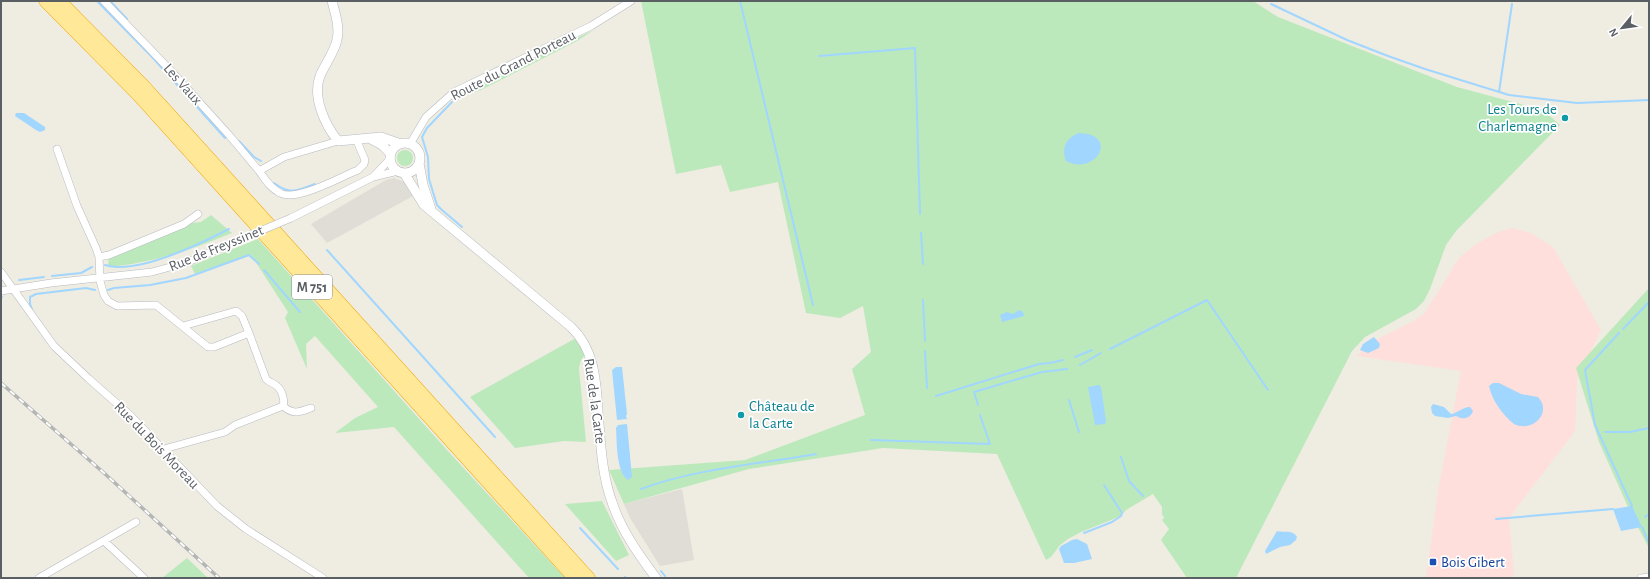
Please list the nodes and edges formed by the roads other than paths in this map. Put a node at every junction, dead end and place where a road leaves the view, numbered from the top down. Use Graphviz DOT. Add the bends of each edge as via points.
graph roads {
  1 [pos="45,1"];
  2 [pos="60,1"];
  3 [pos="104,1"];
  4 [pos="332,1"];
  5 [pos="631,1"];
  6 [pos="356,139"];
  7 [pos="371,139"];
  8 [pos="338,142"];
  9 [pos="405,144"];
  10 [pos="57,149"];
  11 [pos="391,156"];
  12 [pos="419,163"];
  13 [pos="259,171"];
  14 [pos="401,172"];
  15 [pos="373,177"];
  16 [pos="431,210"];
  17 [pos="198,214"];
  18 [pos="98,257"];
  19 [pos="1,272"];
  20 [pos="99,278"];
  21 [pos="12,289"];
  22 [pos="1,291"];
  23 [pos="183,326"];
  24 [pos="249,333"];
  25 [pos="283,406"];
  26 [pos="311,408"];
  27 [pos="164,449"];
  28 [pos="136,522"];
  29 [pos="104,540"];
  30 [pos="1649,577"];
  31 [pos="40,578"];
  32 [pos="144,578"];
  33 [pos="323,578"];
  34 [pos="574,578"];
  35 [pos="589,578"];
  36 [pos="656,578"];
  37 [pos="1641,578"];
  1 -- 34 [label="highway, M 751" via="138,94"];
  2 -- 35 [label="highway, M 751" via="150,93"];
  3 -- 13 [label="street, Les Vaux" via="230,135"];
  4 -- 8 [label="street" via="337,36 333,51 320,76 318,91 328,128"];
  5 -- 9 [label="street, Route du Grand Porteau" via="591,26 454,92 426,117"];
  6 -- 7 [label="street"];
  6 -- 8 [label="street"];
  6 -- 13 [label="street, Les Vaux" via="365,160 364,164 358,170 302,194 290,196 280,193 268,184"];
  7 -- 9 [label="street" via="381,137"];
  7 -- 11 [label="street" via="382,145"];
  8 -- 13 [label="street" via="284,157"];
  9 -- 11 [label="street" via="397,146"];
  9 -- 12 [label="street" via="418,149"];
  10 -- 18 [label="street"];
  11 -- 14 [label="street" via="392,163"];
  11 -- 15 [label="street"];
  12 -- 14 [label="street" via="416,169 410,172"];
  12 -- 16 [label="street"];
  14 -- 15 [label="street"];
  14 -- 16 [label="street, Rue de la Carte"];
  15 -- 20 [label="street, Rue de Freyssinet, bridge" via="291,218 188,262 152,272"];
  16 -- 36 [label="street, Rue de la Carte" via="571,327 584,342 592,365 604,468 611,502 626,533"];
  17 -- 18 [label="street" via="184,224 109,255"];
  18 -- 20 [label="street"];
  19 -- 21 [label="street, Rue du Bois Moreau"];
  20 -- 21 [label="street, Rue de Freyssinet"];
  20 -- 23 [label="street" via="104,295 112,304 123,307 156,305"];
  21 -- 22 [label="street, Rue de Freyssinet"];
  21 -- 27 [label="street, Rue du Bois Moreau" via="54,346"];
  23 -- 24 [label="street" via="211,348"];
  23 -- 24 [label="street" via="236,311 242,316"];
  24 -- 25 [label="street" via="266,379 280,389"];
  25 -- 26 [label="street" via="295,413"];
  25 -- 27 [label="street" via="235,425 225,432"];
  27 -- 33 [label="street, Rue du Bois Moreau" via="217,506 246,529"];
  28 -- 29 [label="street"];
  29 -- 31 [label="street"];
  29 -- 32 [label="street"];
  30 -- 37 [label="street"];
}
